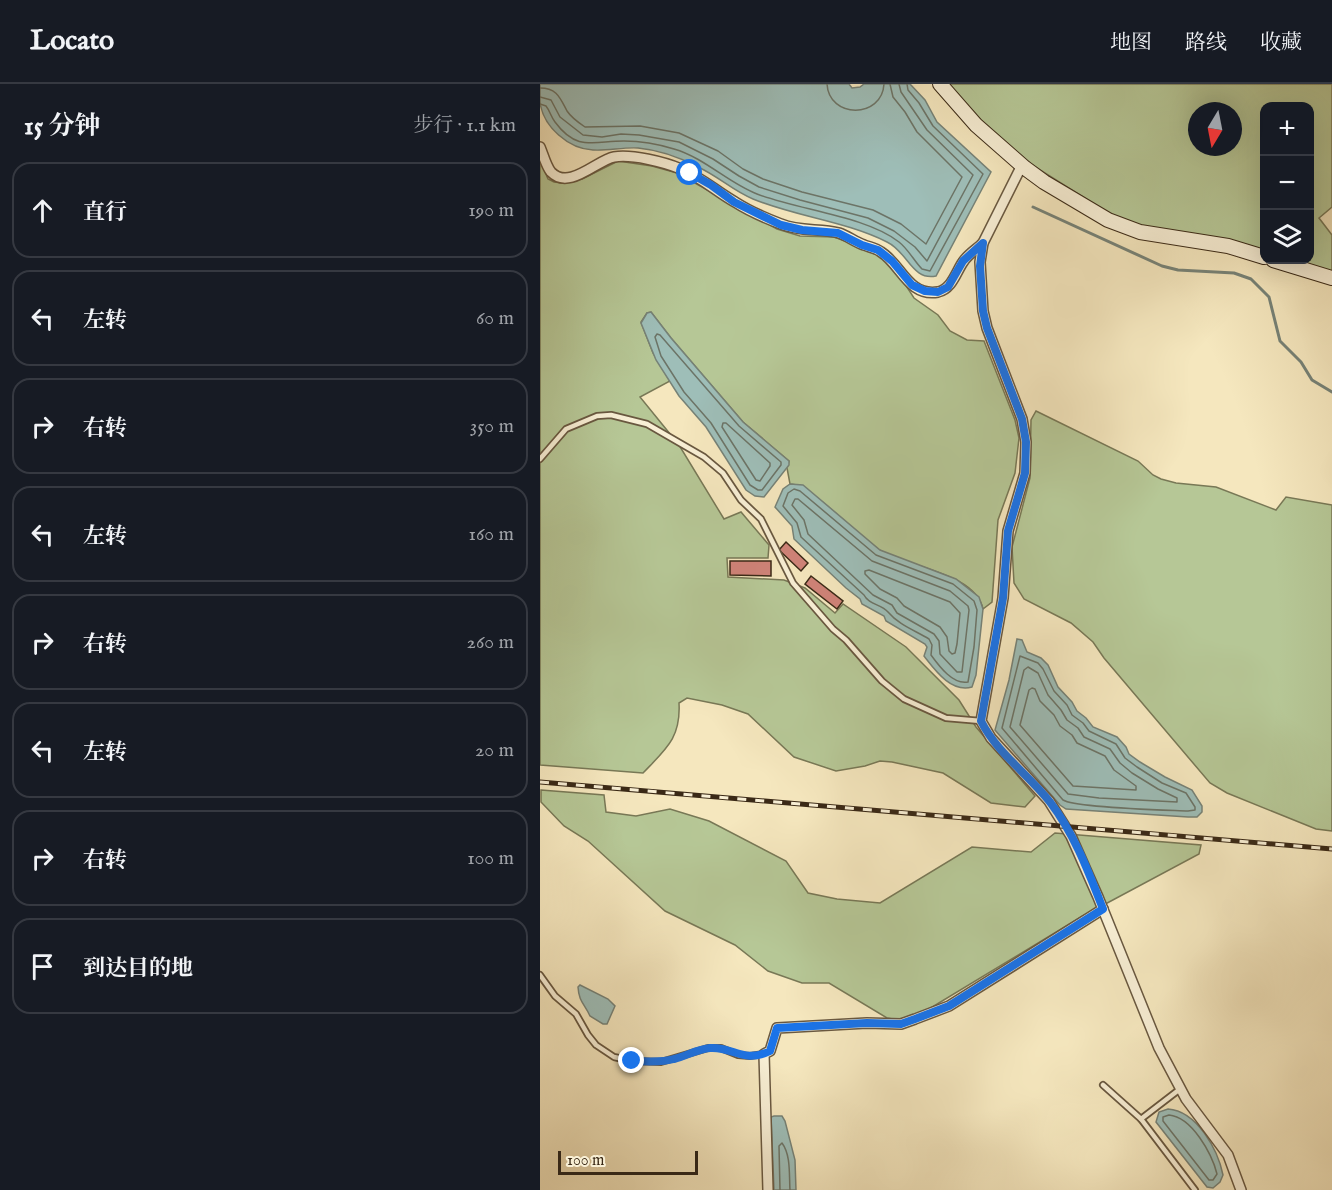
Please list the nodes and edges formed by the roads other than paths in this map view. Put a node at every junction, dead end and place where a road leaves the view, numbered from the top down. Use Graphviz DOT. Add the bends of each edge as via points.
graph roads {
  1 [pos="940,84"];
  2 [pos="540,147"];
  3 [pos="1022,165"];
  4 [pos="983,243"];
  5 [pos="1260,256"];
  6 [pos="1286,264"];
  7 [pos="1332,278"];
  8 [pos="540,459"];
  9 [pos="981,721"];
  10 [pos="1103,909"];
  11 [pos="540,975"];
  12 [pos="764,1054"];
  13 [pos="1103,1085"];
  14 [pos="1180,1089"];
  15 [pos="1141,1119"];
  16 [pos="768,1190"];
  17 [pos="1195,1190"];
  18 [pos="1241,1190"];
  1 -- 3 [label="street" via="976,124"];
  2 -- 4 [label="street" via="550,171 560,176 576,176 616,157 679,168 781,225 838,233 878,250 912,285 925,291 938,292 948,287 963,261"];
  3 -- 4 [label="street"];
  3 -- 5 [label="street" via="1076,202 1125,227"];
  4 -- 9 [label="street" via="983,311 1022,419 1026,442 1025,473 1008,531 1003,598"];
  6 -- 7 [label="street"];
  8 -- 9 [label="lane" via="566,429 597,416 611,415 646,424 704,458 723,473 741,500 761,519 793,583 882,681 904,699 946,718"];
  9 -- 10 [label="street" via="991,738 1054,807"];
  10 -- 12 [label="street" via="949,1006 901,1024 777,1028 770,1051"];
  10 -- 14 [label="street" via="1159,1048"];
  11 -- 12 [label="lane" via="555,996 576,1014 596,1045 614,1057 661,1062 708,1048 738,1055"];
  12 -- 16 [label="street"];
  13 -- 15 [label="lane"];
  14 -- 15 [label="lane"];
  14 -- 18 [label="street" via="1224,1148"];
  15 -- 17 [label="lane"];
}
